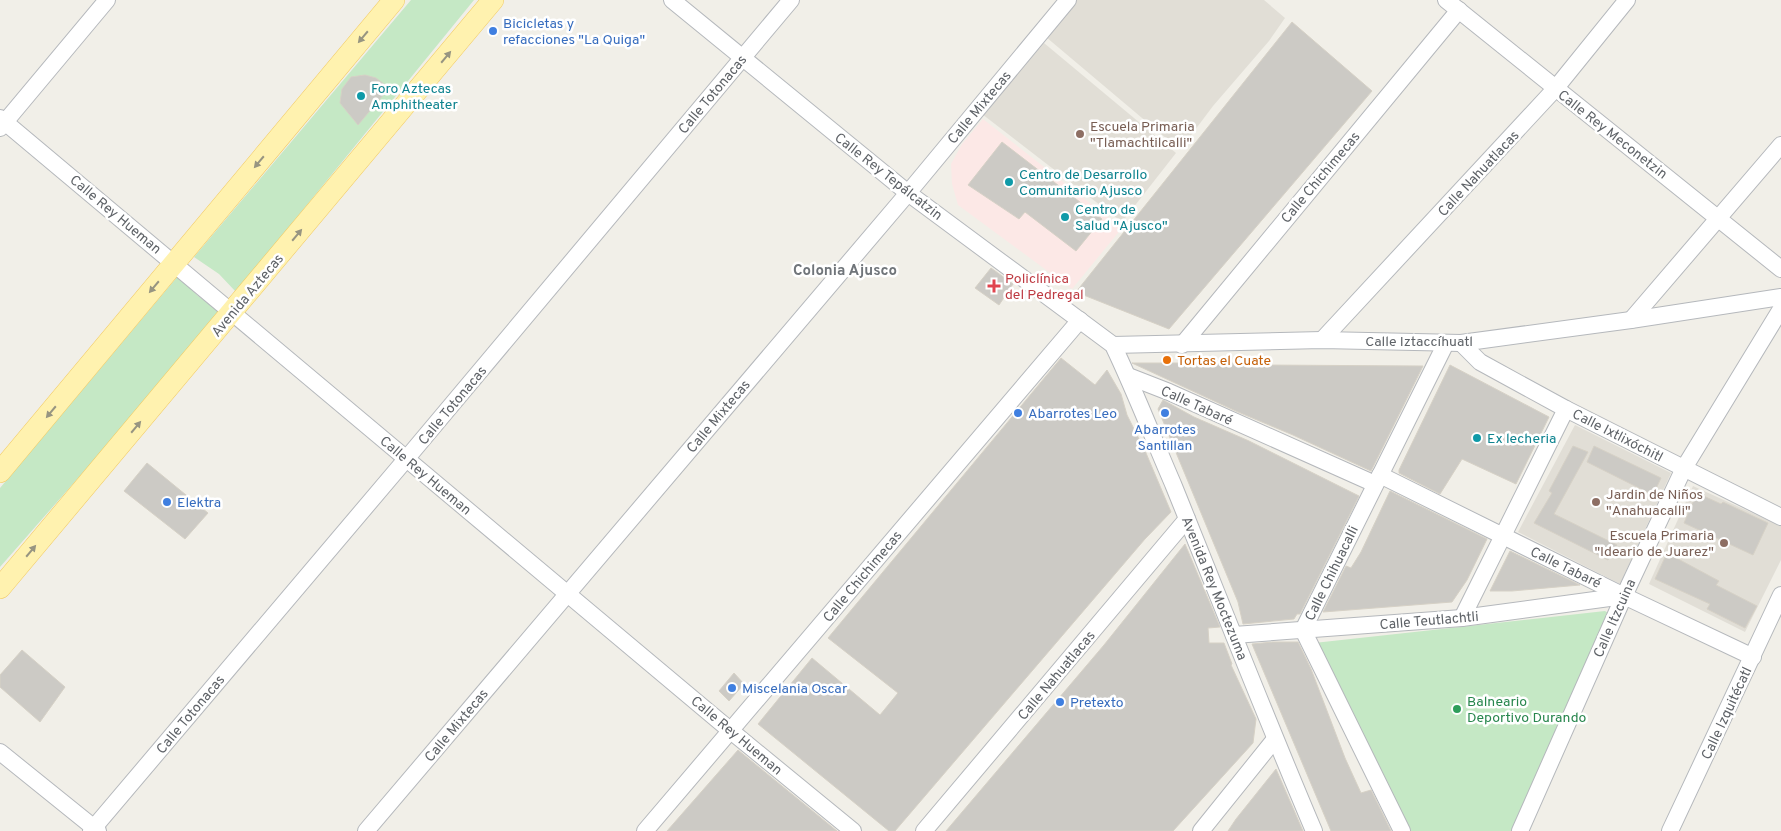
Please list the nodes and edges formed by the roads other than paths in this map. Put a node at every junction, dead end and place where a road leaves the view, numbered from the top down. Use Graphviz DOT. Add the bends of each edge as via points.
graph roads {
  1 [pos="107,0"];
  2 [pos="394,0"];
  3 [pos="493,0"];
  4 [pos="672,0"];
  5 [pos="791,0"];
  6 [pos="1068,0"];
  7 [pos="1627,0"];
  8 [pos="1452,5"];
  9 [pos="742,58"];
  10 [pos="1555,89"];
  11 [pos="2,123"];
  12 [pos="1781,145"];
  13 [pos="908,193"];
  14 [pos="1719,218"];
  15 [pos="174,263"];
  16 [pos="1781,269"];
  17 [pos="1781,297"];
  18 [pos="1781,308"];
  19 [pos="232,313"];
  20 [pos="1080,320"];
  21 [pos="1631,320"];
  22 [pos="1322,340"];
  23 [pos="1454,343"];
  24 [pos="1182,344"];
  25 [pos="1113,345"];
  26 [pos="1128,376"];
  27 [pos="1566,409"];
  28 [pos="407,458"];
  29 [pos="1684,468"];
  30 [pos="0,472"];
  31 [pos="1377,479"];
  32 [pos="1781,517"];
  33 [pos="1187,519"];
  34 [pos="1503,537"];
  35 [pos="0,588"];
  36 [pos="567,593"];
  37 [pos="1624,596"];
  38 [pos="1781,596"];
  39 [pos="1462,618"];
  40 [pos="1303,630"];
  41 [pos="1234,635"];
  42 [pos="1753,657"];
  43 [pos="731,731"];
  44 [pos="1275,740"];
  45 [pos="0,752"];
  46 [pos="95,830"];
  47 [pos="366,831"];
  48 [pos="645,831"];
  49 [pos="853,831"];
  50 [pos="924,831"];
  51 [pos="1201,831"];
  52 [pos="1314,831"];
  53 [pos="1402,831"];
  54 [pos="1520,831"];
  55 [pos="1670,831"];
  1 -- 11 [label="street"];
  2 -- 15 [label="main road, one-way"];
  19 -- 3 [label="main road, Avenida Aztecas, one-way"];
  4 -- 9 [label="street, Calle Rey Tepálcatzin"];
  5 -- 9 [label="street, Calle Totonacas"];
  6 -- 13 [label="street, Calle Mixtecas"];
  7 -- 10 [label="street, Calle Nahuatlacas"];
  8 -- 10 [label="street, Calle Rey Meconetzin"];
  8 -- 24 [label="street, Calle Chichimecas"];
  9 -- 13 [label="street, Calle Rey Tepálcatzin"];
  9 -- 28 [label="street, Calle Totonacas"];
  10 -- 14 [label="street, Calle Rey Meconetzin"];
  10 -- 22 [label="street, Calle Nahuatlacas"];
  11 -- 15 [label="street, Calle Rey Hueman"];
  12 -- 14 [label="street"];
  13 -- 20 [label="street, Calle Rey Tepálcatzin"];
  13 -- 36 [label="street, Calle Mixtecas"];
  14 -- 16 [label="street, Calle Rey Meconetzin"];
  14 -- 21 [label="street"];
  15 -- 19 [label="street, Calle Rey Hueman"];
  15 -- 30 [label="main road, one-way"];
  17 -- 21 [label="street, Calle Iztaccíhuatl"];
  18 -- 29 [label="street, Calle Itzcuina"];
  19 -- 28 [label="street, Calle Rey Hueman"];
  35 -- 19 [label="main road, Avenida Aztecas, one-way"];
  20 -- 25 [label="street, Calle Rey Tepálcatzin"];
  20 -- 43 [label="street, Calle Chichimecas"];
  21 -- 23 [label="street, Calle Iztaccíhuatl"];
  22 -- 23 [label="street, Calle Iztaccíhuatl"];
  22 -- 24 [label="street, Calle Iztaccíhuatl"];
  23 -- 27 [label="street, Calle Ixtlixóchitl" via="1480,362"];
  23 -- 31 [label="street, Calle Chihuacalli"];
  24 -- 25 [label="street, Calle Iztaccíhuatl"];
  25 -- 26 [label="street, Avenida Rey Moctezuma"];
  26 -- 31 [label="street, Calle Tabaré"];
  26 -- 33 [label="street, Avenida Rey Moctezuma"];
  27 -- 29 [label="street, Calle Ixtlixóchitl"];
  27 -- 34 [label="street"];
  28 -- 36 [label="street, Calle Rey Hueman"];
  28 -- 46 [label="street, Calle Totonacas"];
  29 -- 32 [label="street, Calle Ixtlixóchitl"];
  29 -- 37 [label="street, Calle Itzcuina"];
  31 -- 34 [label="street, Calle Tabaré"];
  31 -- 40 [label="street, Calle Chihuacalli"];
  33 -- 41 [label="street, Avenida Rey Moctezuma"];
  33 -- 50 [label="street, Calle Nahuatlacas"];
  34 -- 37 [label="street, Calle Tabaré"];
  34 -- 39 [label="street"];
  36 -- 43 [label="street, Calle Rey Hueman"];
  36 -- 47 [label="street, Calle Mixtecas"];
  37 -- 39 [label="street, Calle Teutlachtli"];
  37 -- 42 [label="street, Calle Tabaré"];
  37 -- 54 [label="street, Calle Itzcuina"];
  38 -- 42 [label="street, Calle Izquitécatl"];
  39 -- 40 [label="street, Calle Teutlachtli"];
  40 -- 41 [label="street, Calle Teutlachtli"];
  40 -- 53 [label="street, Calle Chihuacalli"];
  41 -- 44 [label="street, Avenida Rey Moctezuma"];
  42 -- 55 [label="street, Calle Izquitécatl"];
  43 -- 48 [label="street, Calle Chichimecas"];
  43 -- 49 [label="street, Calle Rey Hueman"];
  44 -- 51 [label="street"];
  44 -- 52 [label="street, Avenida Rey Moctezuma"];
  45 -- 46 [label="street"];
}
